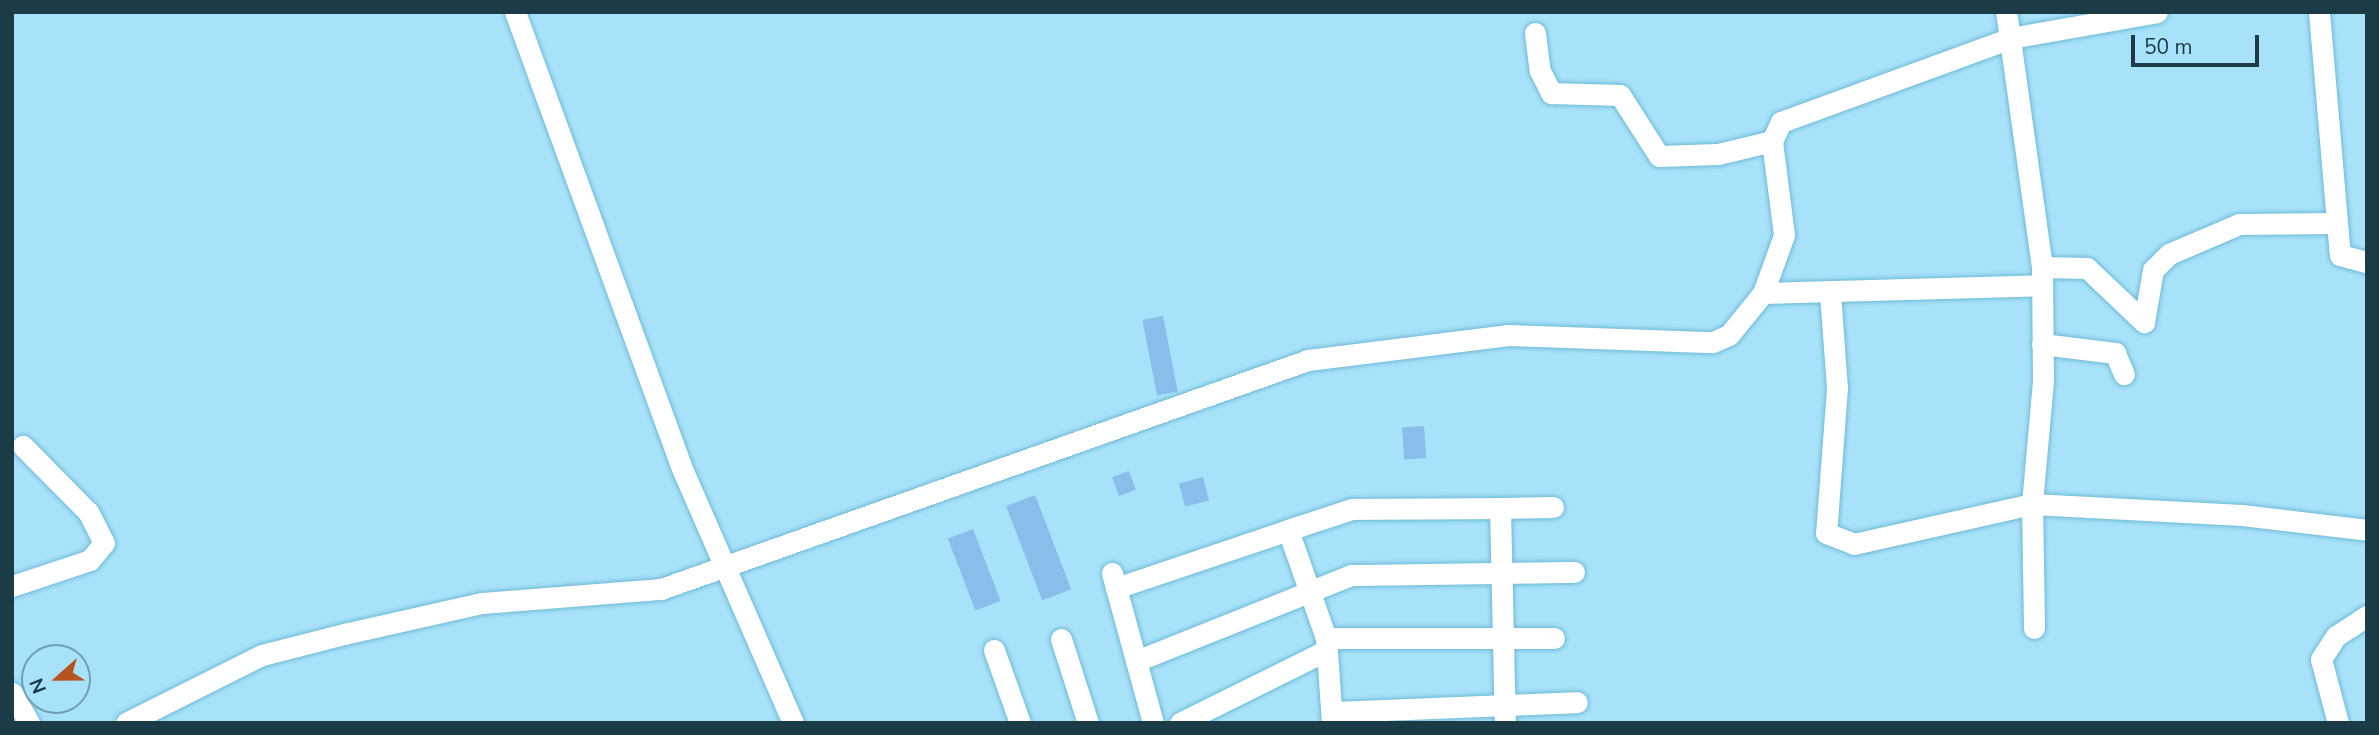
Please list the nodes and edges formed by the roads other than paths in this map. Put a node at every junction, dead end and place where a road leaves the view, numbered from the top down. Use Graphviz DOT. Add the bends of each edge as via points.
graph roads {
  1 [pos="515,12"];
  2 [pos="2006,12"];
  3 [pos="2157,12"];
  4 [pos="2319,12"];
  5 [pos="1535,33"];
  6 [pos="2011,38"];
  7 [pos="1772,141"];
  8 [pos="2334,223"];
  9 [pos="2367,262"];
  10 [pos="2041,276"];
  11 [pos="1763,293"];
  12 [pos="1830,293"];
  13 [pos="2042,344"];
  14 [pos="2124,374"];
  15 [pos="23,446"];
  16 [pos="2032,504"];
  17 [pos="1500,508"];
  18 [pos="1553,508"];
  19 [pos="1328,517"];
  20 [pos="1288,530"];
  21 [pos="2367,530"];
  22 [pos="720,564"];
  23 [pos="1501,572"];
  24 [pos="1574,572"];
  25 [pos="12,586"];
  26 [pos="1311,595"];
  27 [pos="2367,616"];
  28 [pos="2034,628"];
  29 [pos="1555,638"];
  30 [pos="1061,639"];
  31 [pos="1503,641"];
  32 [pos="1327,644"];
  33 [pos="994,650"];
  34 [pos="1136,661"];
  35 [pos="12,693"];
  36 [pos="1577,702"];
  37 [pos="1505,713"];
  38 [pos="1332,718"];
  39 [pos="29,723"];
  40 [pos="126,723"];
  41 [pos="793,723"];
  42 [pos="1020,723"];
  43 [pos="1088,723"];
  44 [pos="1153,723"];
  45 [pos="1181,723"];
  46 [pos="2338,723"];
  1 -- 22 [label="street" via="603,267"];
  2 -- 6 [label="street"];
  3 -- 6 [label="street"];
  4 -- 8 [label="street"];
  5 -- 7 [label="street" via="1540,71 1551,93 1620,96 1659,156 1718,154"];
  6 -- 7 [label="street" via="1796,112 1781,122"];
  6 -- 10 [label="street"];
  7 -- 11 [label="street" via="1784,235"];
  8 -- 9 [label="street" via="2344,260"];
  8 -- 10 [label="street" via="2239,224 2169,254 2153,270 2144,322 2087,268"];
  10 -- 12 [label="street"];
  10 -- 13 [label="street"];
  11 -- 12 [label="street"];
  11 -- 22 [label="street" via="1729,335 1713,342 1508,335 1308,360"];
  12 -- 16 [label="street" via="1837,388 1826,533 1854,544"];
  13 -- 14 [label="street" via="2115,353"];
  13 -- 16 [label="street"];
  15 -- 25 [label="street" via="88,512 104,543 90,560"];
  16 -- 21 [label="street" via="2242,515"];
  16 -- 28 [label="street"];
  17 -- 18 [label="street"];
  17 -- 20 [label="street" via="1352,509"];
  17 -- 23 [label="street"];
  19 -- 20 [label="street"];
  20 -- 26 [label="street"];
  20 -- 34 [label="street" via="1114,580"];
  22 -- 40 [label="street" via="661,589 482,603 262,654"];
  22 -- 41 [label="street"];
  23 -- 24 [label="street"];
  23 -- 26 [label="street" via="1351,575"];
  23 -- 31 [label="street"];
  26 -- 32 [label="street"];
  26 -- 34 [label="street"];
  27 -- 46 [label="street" via="2336,636 2321,659"];
  29 -- 31 [label="street"];
  30 -- 43 [label="street"];
  31 -- 32 [label="street"];
  31 -- 37 [label="street"];
  32 -- 38 [label="street"];
  32 -- 45 [label="street"];
  33 -- 42 [label="street"];
  34 -- 44 [label="street"];
  35 -- 39 [label="street"];
  36 -- 37 [label="street"];
  37 -- 38 [label="street"];
}
